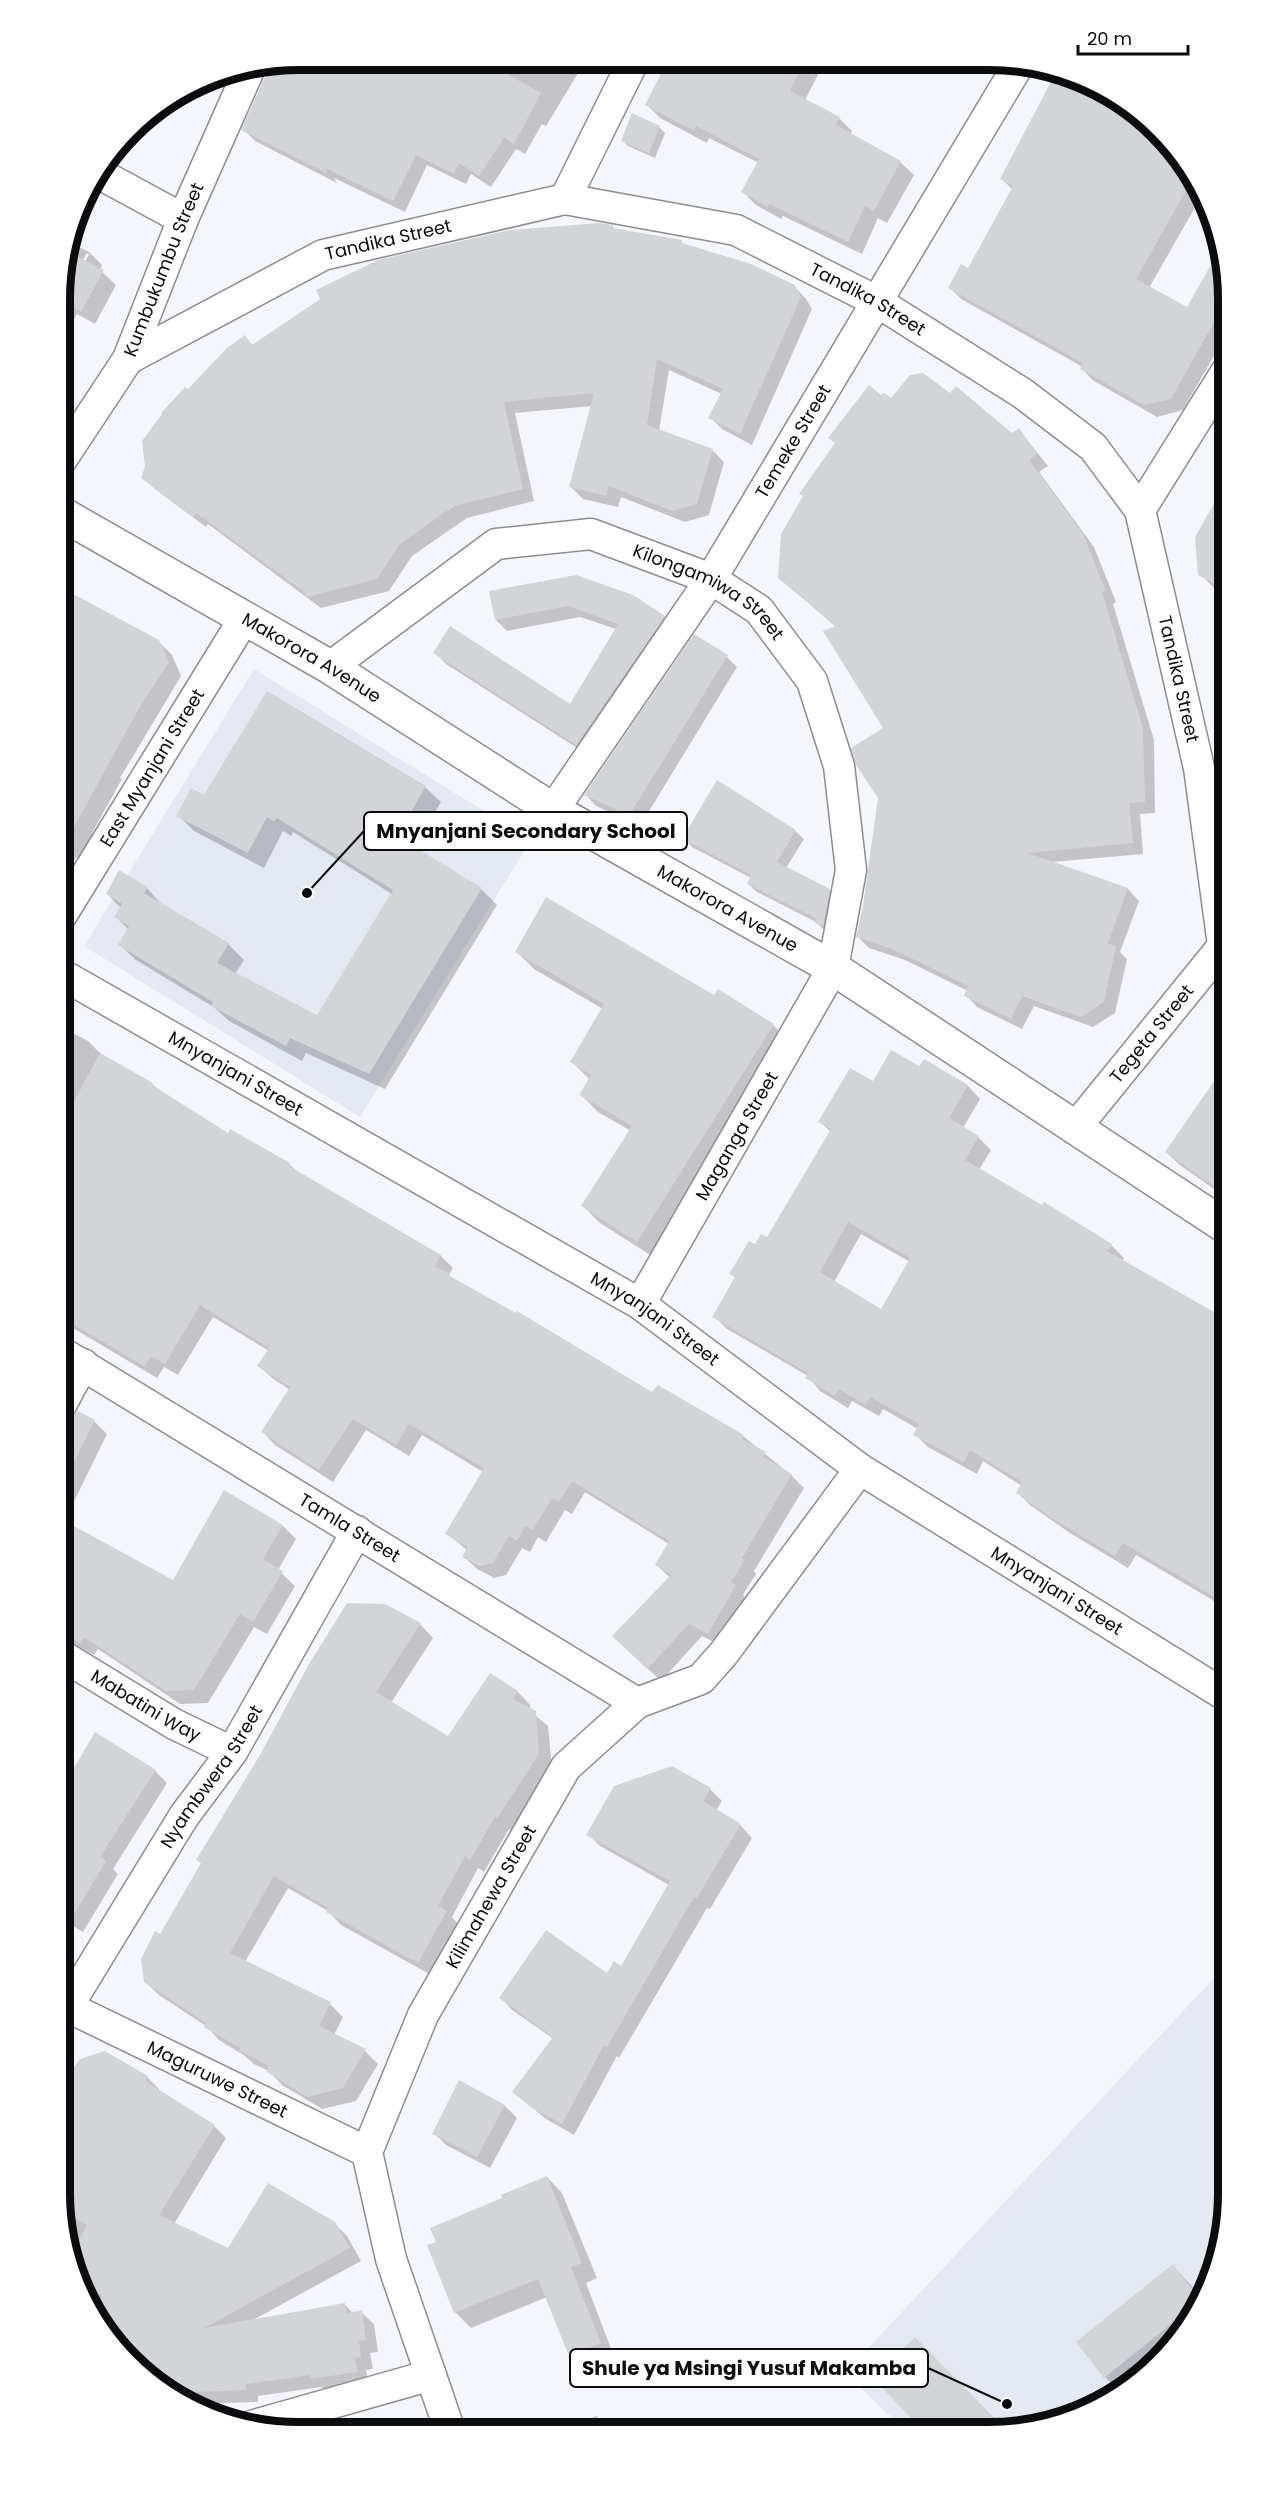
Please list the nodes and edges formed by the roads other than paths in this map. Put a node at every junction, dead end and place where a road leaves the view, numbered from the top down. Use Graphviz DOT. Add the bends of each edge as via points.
graph roads {
  1 [pos="629,70"];
  2 [pos="1014,72"];
  3 [pos="246,77"];
  4 [pos="106,177"];
  5 [pos="565,199"];
  6 [pos="183,219"];
  7 [pos="876,301"];
  8 [pos="128,359"];
  9 [pos="1218,385"];
  10 [pos="70,447"];
  11 [pos="1140,510"];
  12 [pos="70,519"];
  13 [pos="711,579"];
  14 [pos="244,619"];
  15 [pos="330,667"];
  16 [pos="553,810"];
  17 [pos="1218,896"];
  18 [pos="70,901"];
  19 [pos="1218,952"];
  20 [pos="833,968"];
  21 [pos="70,979"];
  22 [pos="1076,1127"];
  23 [pos="1218,1221"];
  24 [pos="640,1304"];
  25 [pos="72,1358"];
  26 [pos="860,1469"];
  27 [pos="357,1530"];
  28 [pos="70,1660"];
  29 [pos="1218,1691"];
  30 [pos="637,1703"];
  31 [pos="232,1752"];
  32 [pos="70,2003"];
  33 [pos="70,2016"];
  34 [pos="367,2152"];
  35 [pos="432,2375"];
  36 [pos="269,2421"];
  37 [pos="447,2422"];
  1 -- 5 [label="street"];
  2 -- 7 [label="street, Temeke Street"];
  3 -- 6 [label="street, Kumbukumbu Street"];
  4 -- 6 [label="street"];
  5 -- 7 [label="street, Tandika Street" via="736,230"];
  5 -- 8 [label="street, Tandika Street" via="323,255"];
  6 -- 8 [label="street, Kumbukumbu Street"];
  7 -- 11 [label="street, Tandika Street" via="1023,393 1093,447"];
  7 -- 13 [label="street, Temeke Street"];
  8 -- 10 [label="street, Kumbukumbu Street"];
  9 -- 11 [label="street"];
  11 -- 17 [label="street, Tandika Street" via="1199,768"];
  12 -- 14 [label="street, Makorora Avenue"];
  13 -- 15 [label="street, Kilongamiwa Street" via="591,534 496,544"];
  13 -- 16 [label="street, Temeke Street"];
  13 -- 20 [label="street, Kilongamiwa Street" via="759,610 812,681 839,766 851,870"];
  14 -- 15 [label="street, Makorora Avenue"];
  14 -- 18 [label="street, East Myanjani Street"];
  15 -- 16 [label="street, Makorora Avenue"];
  16 -- 20 [label="street, Makorora Avenue"];
  19 -- 22 [label="street, Tegeta Street"];
  20 -- 22 [label="street, Makorora Avenue"];
  20 -- 24 [label="street, Maganga Street"];
  21 -- 24 [label="street, Mnyanjani Street"];
  22 -- 23 [label="street, Makorora Avenue"];
  24 -- 26 [label="street, Mnyanjani Street"];
  25 -- 27 [label="street, Tamla Street"];
  26 -- 29 [label="street, Mnyanjani Street"];
  26 -- 30 [label="street, Kilimahewa Street" via="701,1680"];
  27 -- 30 [label="street, Tamla Street"];
  27 -- 31 [label="street, Nyambwera Street"];
  28 -- 31 [label="street, Mabatini Way" via="174,1724"];
  30 -- 34 [label="street, Kilimahewa Street" via="566,1767 423,2015"];
  31 -- 32 [label="street, Nyambwera Street" via="184,1816"];
  33 -- 34 [label="street, Maguruwe Street"];
  34 -- 35 [label="street" via="391,2259"];
  35 -- 36 [label="street"];
  35 -- 37 [label="street"];
}
